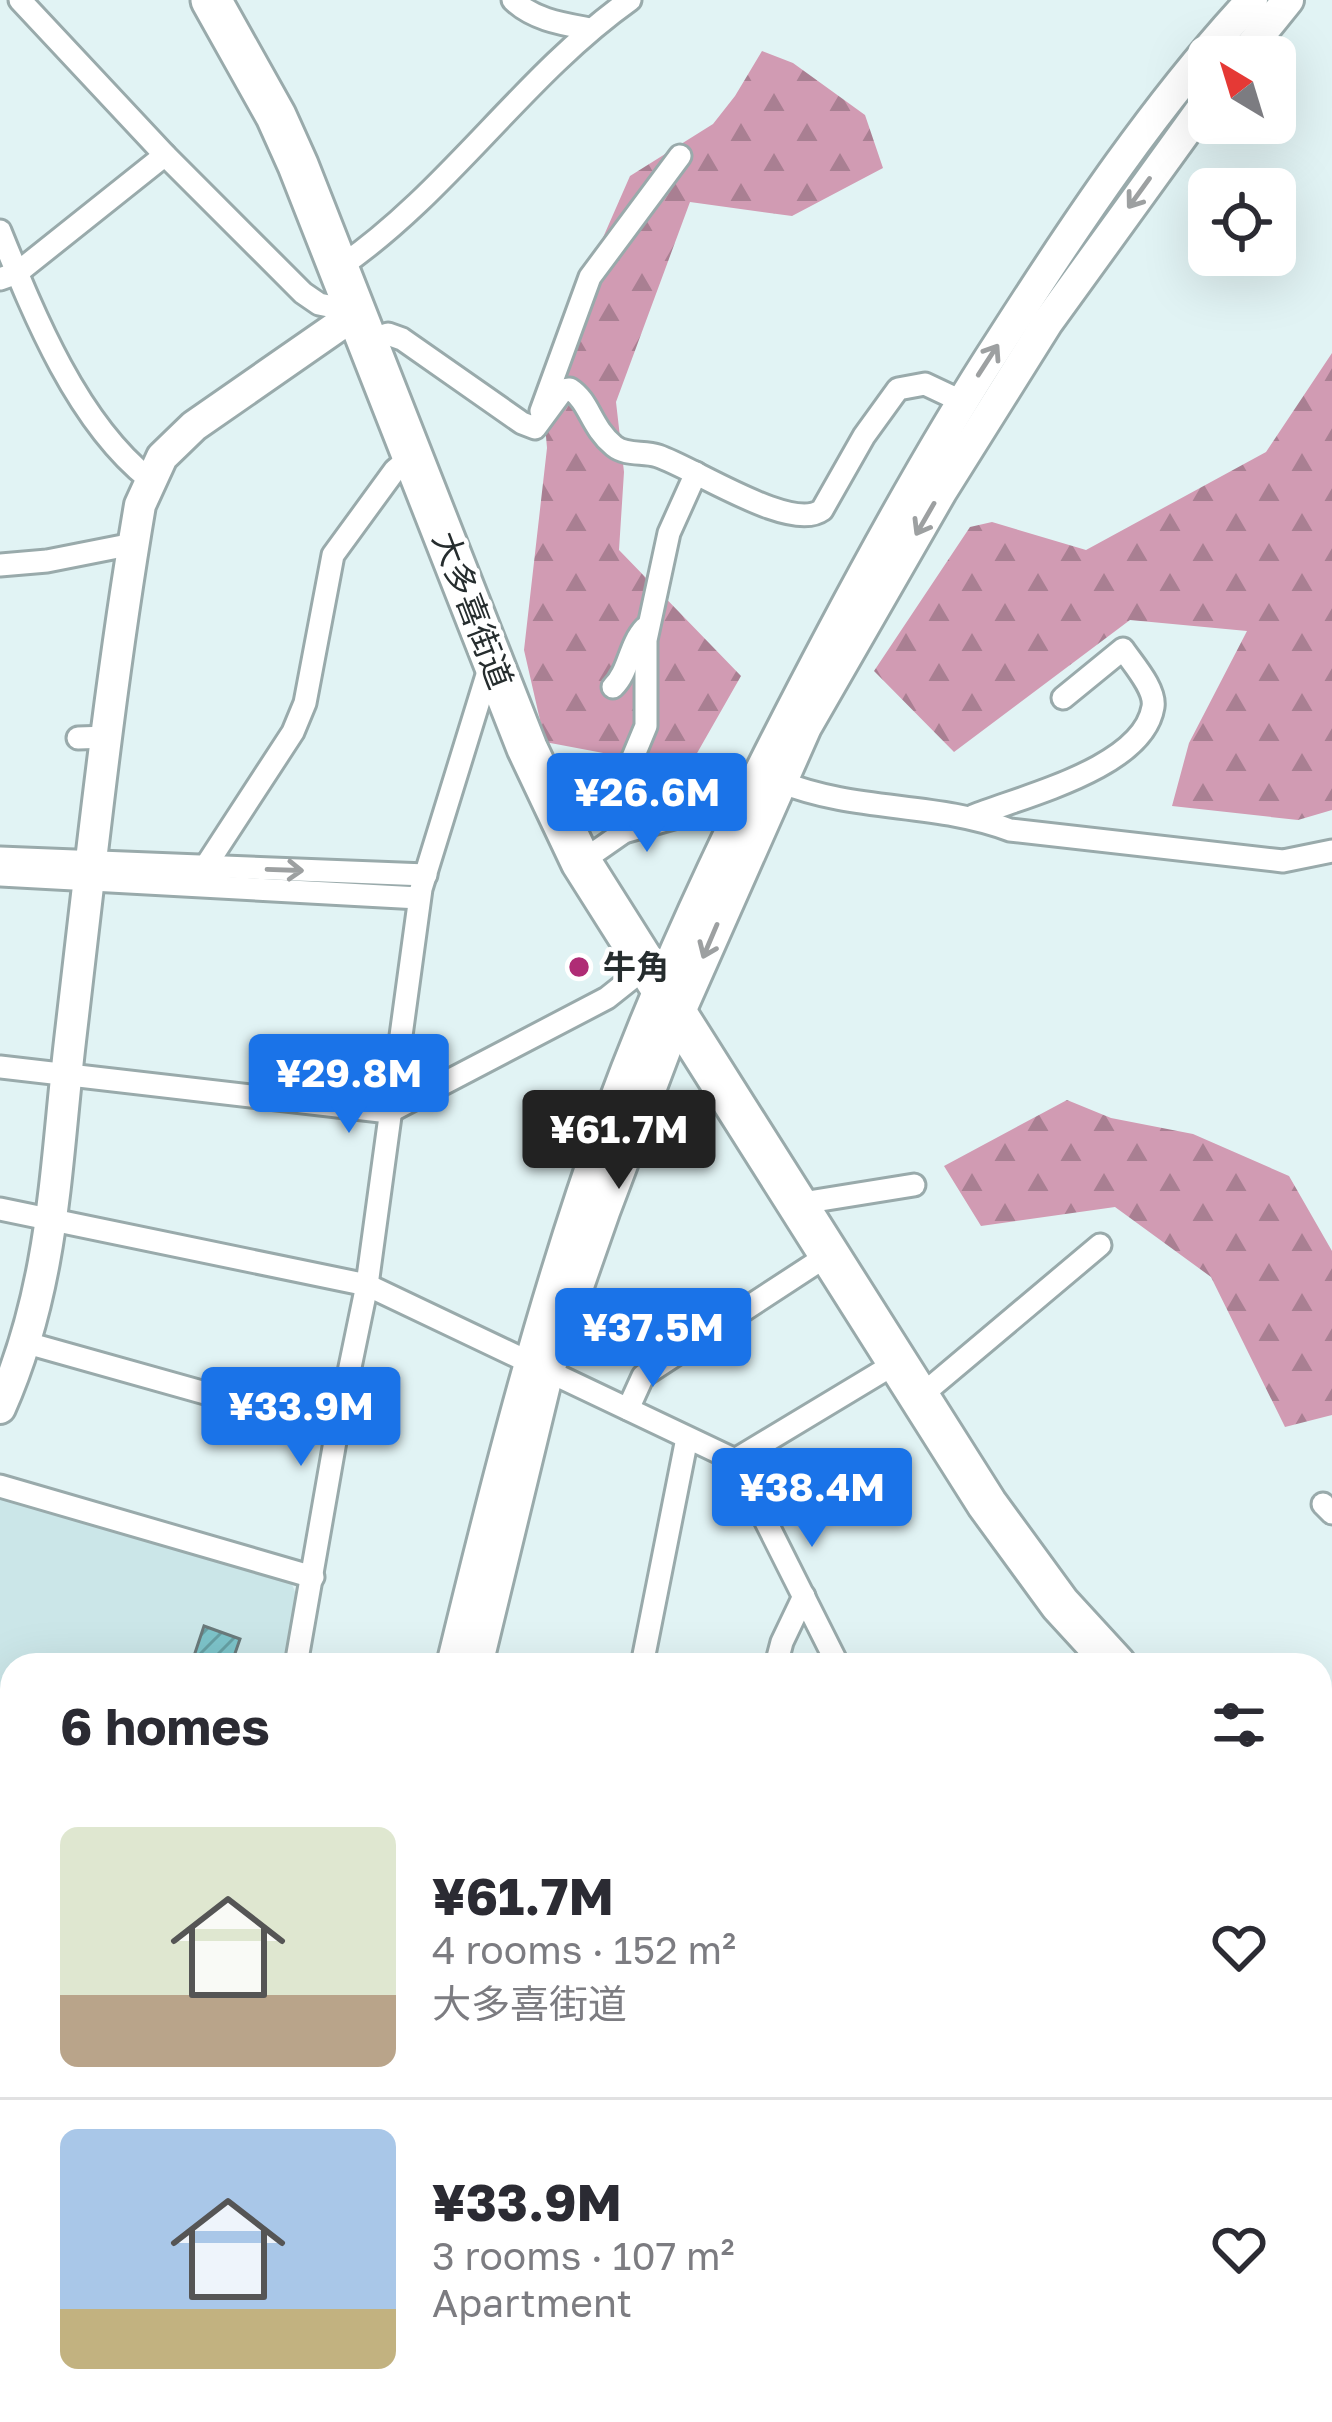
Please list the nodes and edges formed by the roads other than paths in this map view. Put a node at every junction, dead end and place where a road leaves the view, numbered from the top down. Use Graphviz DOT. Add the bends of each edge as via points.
graph roads {
  1 [pos="20,0"];
  2 [pos="211,0"];
  3 [pos="513,0"];
  4 [pos="631,0"];
  5 [pos="1252,0"];
  6 [pos="1288,0"];
  7 [pos="590,28"];
  8 [pos="1259,36"];
  9 [pos="1188,124"];
  10 [pos="164,155"];
  11 [pos="680,156"];
  12 [pos="0,231"];
  13 [pos="340,267"];
  14 [pos="9,276"];
  15 [pos="1058,281"];
  16 [pos="363,326"];
  17 [pos="961,401"];
  18 [pos="535,428"];
  19 [pos="412,456"];
  20 [pos="696,473"];
  21 [pos="149,479"];
  22 [pos="133,544"];
  23 [pos="0,565"];
  24 [pos="650,623"];
  25 [pos="492,661"];
  26 [pos="614,687"];
  27 [pos="1063,698"];
  28 [pos="781,782"];
  29 [pos="695,812"];
  30 [pos="973,816"];
  31 [pos="624,832"];
  32 [pos="1332,851"];
  33 [pos="0,858"];
  34 [pos="581,862"];
  35 [pos="205,867"];
  36 [pos="91,870"];
  37 [pos="0,875"];
  38 [pos="426,875"];
  39 [pos="419,898"];
  40 [pos="661,990"];
  41 [pos="0,1067"];
  42 [pos="66,1076"];
  43 [pos="389,1112"];
  44 [pos="914,1185"];
  45 [pos="796,1204"];
  46 [pos="0,1209"];
  47 [pos="52,1218"];
  48 [pos="1100,1245"];
  49 [pos="828,1255"];
  50 [pos="367,1285"];
  51 [pos="27,1343"];
  52 [pos="896,1363"];
  53 [pos="538,1367"];
  54 [pos="917,1399"];
  55 [pos="0,1408"];
  56 [pos="628,1409"];
  57 [pos="337,1430"];
  58 [pos="687,1438"];
  59 [pos="735,1460"];
  60 [pos="0,1486"];
  61 [pos="313,1577"];
  62 [pos="803,1596"];
  63 [pos="298,1653"];
  64 [pos="455,1653"];
  65 [pos="479,1653"];
  66 [pos="644,1653"];
  67 [pos="779,1653"];
  68 [pos="832,1653"];
  69 [pos="1105,1653"];
  1 -- 10 [label="street"];
  2 -- 13 [label="highway, 大多喜街道" via="276,116"];
  3 -- 7 [label="street" via="555,22"];
  4 -- 7 [label="street"];
  5 -- 15 [label="street" via="1169,100"];
  6 -- 8 [label="street"];
  7 -- 13 [label="street" via="441,182"];
  9 -- 15 [label="street, one-way"];
  10 -- 14 [label="street"];
  10 -- 16 [label="street" via="303,292"];
  11 -- 18 [label="street" via="590,277"];
  12 -- 14 [label="street"];
  13 -- 16 [label="highway, 大多喜街道"];
  14 -- 21 [label="street" via="65,378"];
  17 -- 15 [label="street, one-way"];
  15 -- 28 [label="street, one-way"];
  16 -- 18 [label="street" via="402,339"];
  16 -- 19 [label="highway, 大多喜街道"];
  16 -- 21 [label="street" via="194,426"];
  17 -- 20 [label="street" via="925,384 898,389 815,515 790,514"];
  17 -- 40 [label="street" via="725,837"];
  18 -- 20 [label="street" via="571,389 619,452 655,454"];
  19 -- 25 [label="highway, 大多喜街道"];
  19 -- 35 [label="street" via="333,555 293,733"];
  20 -- 24 [label="street" via="669,533"];
  21 -- 22 [label="street"];
  22 -- 23 [label="street"];
  22 -- 36 [label="street" via="93,738"];
  24 -- 26 [label="street"];
  24 -- 31 [label="street" via="646,726 614,803"];
  25 -- 34 [label="highway, 大多喜街道"];
  25 -- 38 [label="street"];
  27 -- 30 [label="street" via="1123,649 1153,707 1138,740 1114,760"];
  28 -- 30 [label="street" via="842,802"];
  28 -- 40 [label="street, one-way"];
  29 -- 31 [label="street"];
  30 -- 32 [label="street" via="1010,830 1283,861"];
  31 -- 34 [label="street"];
  33 -- 36 [label="street"];
  34 -- 40 [label="highway, 大多喜街道"];
  35 -- 36 [label="street"];
  35 -- 38 [label="street, one-way"];
  36 -- 37 [label="street"];
  36 -- 39 [label="street"];
  36 -- 42 [label="street"];
  38 -- 39 [label="street"];
  39 -- 43 [label="street"];
  40 -- 43 [label="street" via="607,998"];
  40 -- 45 [label="highway, 大多喜街道"];
  40 -- 53 [label="street"];
  41 -- 42 [label="street"];
  42 -- 43 [label="street"];
  42 -- 47 [label="street"];
  43 -- 50 [label="street"];
  44 -- 45 [label="street"];
  45 -- 49 [label="highway, 大多喜街道"];
  46 -- 47 [label="street"];
  47 -- 50 [label="street"];
  47 -- 51 [label="street"];
  48 -- 54 [label="street"];
  49 -- 52 [label="highway, 大多喜街道"];
  49 -- 56 [label="street" via="643,1376"];
  50 -- 53 [label="street"];
  50 -- 57 [label="street"];
  51 -- 55 [label="street"];
  51 -- 57 [label="street"];
  52 -- 54 [label="highway, 大多喜街道"];
  52 -- 59 [label="street"];
  53 -- 56 [label="street"];
  53 -- 64 [label="street"];
  53 -- 65 [label="street"];
  54 -- 69 [label="highway, 大多喜街道" via="1023,1555"];
  56 -- 58 [label="street"];
  57 -- 61 [label="street"];
  58 -- 59 [label="street"];
  58 -- 66 [label="street"];
  59 -- 62 [label="street"];
  60 -- 61 [label="street"];
  61 -- 63 [label="street"];
  62 -- 67 [label="street"];
  62 -- 68 [label="street"];
}
